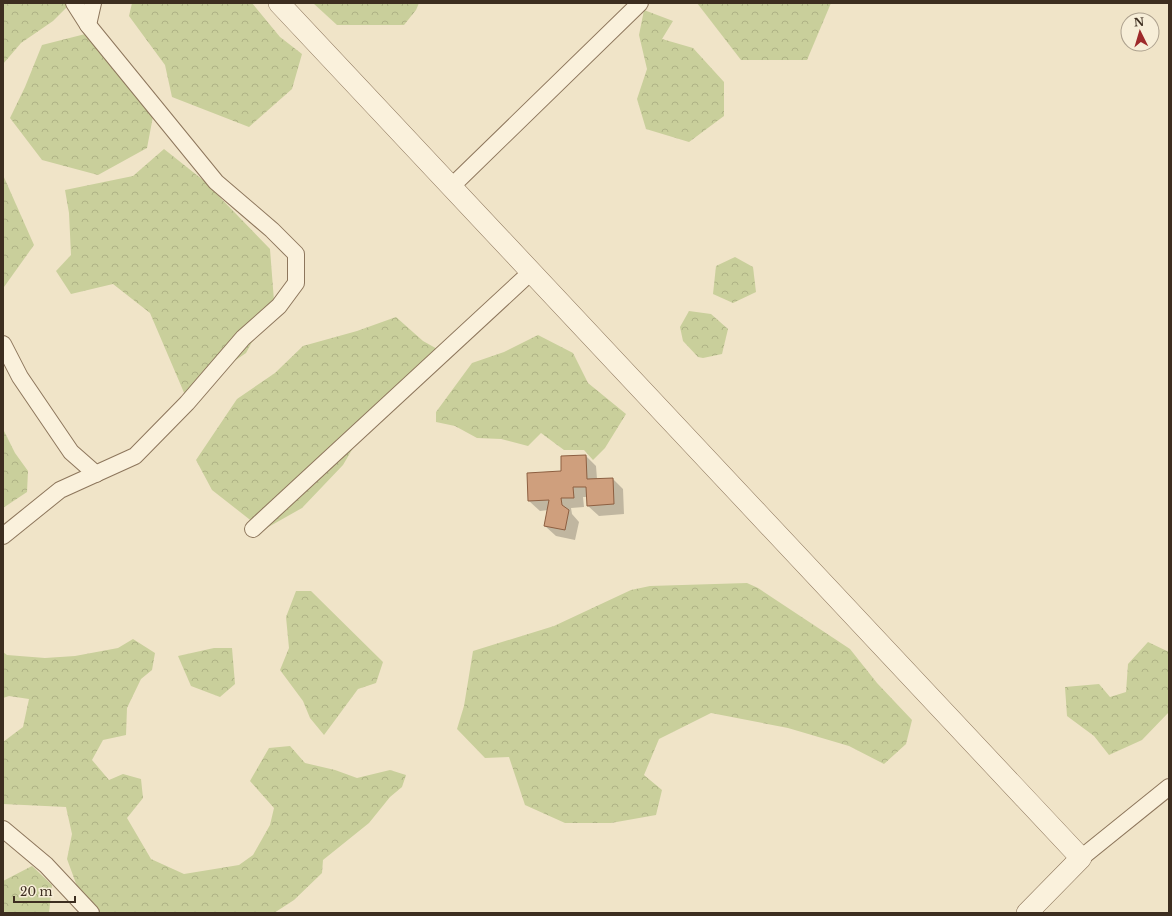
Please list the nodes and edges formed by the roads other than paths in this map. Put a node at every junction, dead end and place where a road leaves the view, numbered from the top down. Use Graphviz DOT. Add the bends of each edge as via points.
graph roads {
  1 [pos="74,3"];
  2 [pos="92,3"];
  3 [pos="279,3"];
  4 [pos="640,3"];
  5 [pos="88,25"];
  6 [pos="451,186"];
  7 [pos="531,272"];
  8 [pos="3,344"];
  9 [pos="96,474"];
  10 [pos="253,529"];
  11 [pos="3,536"];
  12 [pos="1169,787"];
  13 [pos="3,829"];
  14 [pos="1081,858"];
  15 [pos="91,913"];
  16 [pos="1027,913"];
  1 -- 5 [label="street"];
  2 -- 5 [label="street"];
  3 -- 6 [label="street"];
  4 -- 6 [label="street"];
  5 -- 9 [label="street" via="216,182 296,254 296,283 279,306 242,338 187,403 135,456"];
  6 -- 7 [label="street"];
  7 -- 10 [label="street"];
  7 -- 14 [label="street"];
  8 -- 9 [label="street" via="20,377 72,452"];
  9 -- 11 [label="street" via="60,490"];
  12 -- 14 [label="street"];
  13 -- 15 [label="street" via="46,865"];
  14 -- 16 [label="street"];
}
